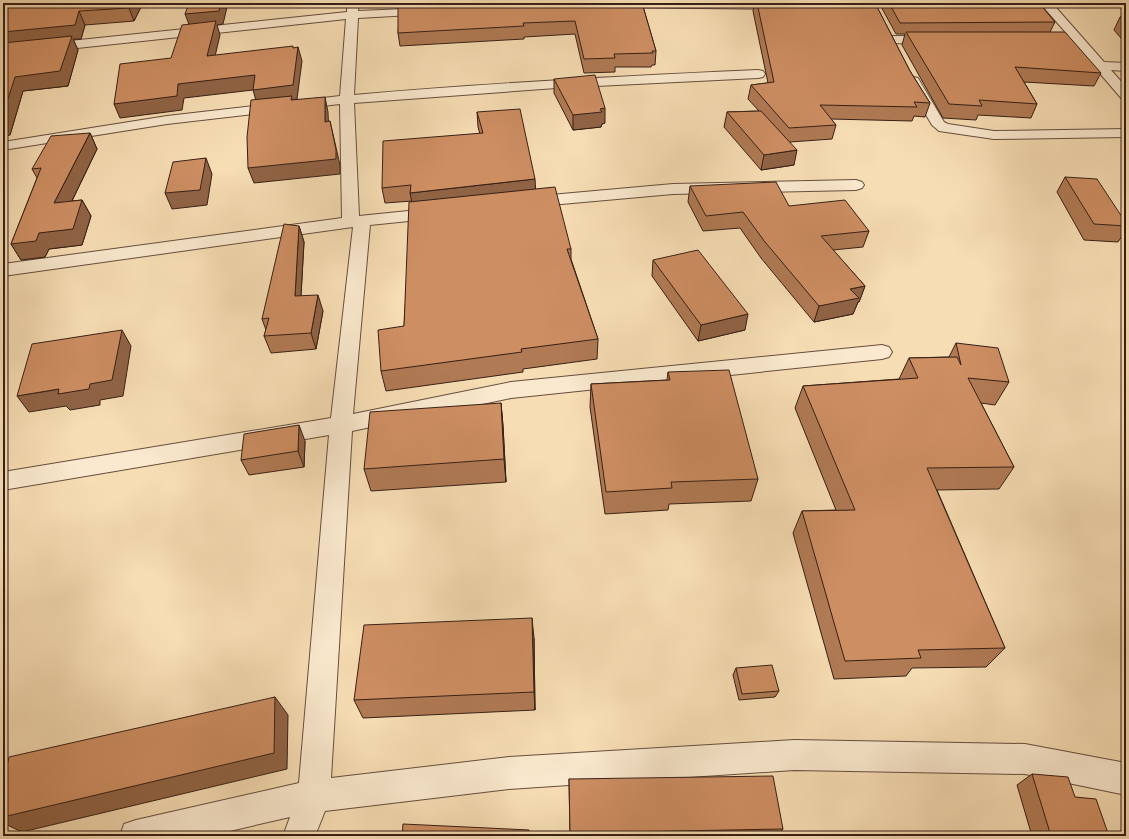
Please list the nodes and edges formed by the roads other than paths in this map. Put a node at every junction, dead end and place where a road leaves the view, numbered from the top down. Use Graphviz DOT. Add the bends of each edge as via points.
graph roads {
  1 [pos="1046,3"];
  2 [pos="604,4"];
  3 [pos="798,7"];
  4 [pos="353,9"];
  5 [pos="439,11"];
  6 [pos="1030,39"];
  7 [pos="1076,39"];
  8 [pos="945,40"];
  9 [pos="3,52"];
  10 [pos="898,52"];
  11 [pos="1099,65"];
  12 [pos="1126,67"];
  13 [pos="908,71"];
  14 [pos="758,74"];
  15 [pos="1126,95"];
  16 [pos="347,100"];
  17 [pos="1126,133"];
  18 [pos="3,146"];
  19 [pos="856,185"];
  20 [pos="512,204"];
  21 [pos="456,210"];
  22 [pos="356,222"];
  23 [pos="3,270"];
  24 [pos="882,352"];
  25 [pos="340,425"];
  26 [pos="3,481"];
  27 [pos="1126,778"];
  28 [pos="314,796"];
  29 [pos="136,836"];
  30 [pos="299,836"];
  1 -- 7 [label="street"];
  2 -- 3 [label="street"];
  4 -- 5 [label="street"];
  4 -- 9 [label="street"];
  4 -- 16 [label="street"];
  6 -- 7 [label="street"];
  7 -- 11 [label="street"];
  8 -- 10 [label="street" via="888,34"];
  11 -- 12 [label="street"];
  11 -- 15 [label="street"];
  13 -- 17 [label="street" via="939,125 944,128 994,135"];
  14 -- 16 [label="street" via="589,82"];
  16 -- 18 [label="street" via="87,131"];
  16 -- 22 [label="street"];
  19 -- 20 [label="street" via="673,189"];
  21 -- 22 [label="street"];
  22 -- 23 [label="street"];
  22 -- 25 [label="street"];
  24 -- 25 [label="street" via="511,390"];
  25 -- 26 [label="street"];
  25 -- 28 [label="street"];
  27 -- 28 [label="street" via="1025,759 794,755 508,773"];
  28 -- 29 [label="street"];
  28 -- 30 [label="street"];
}
